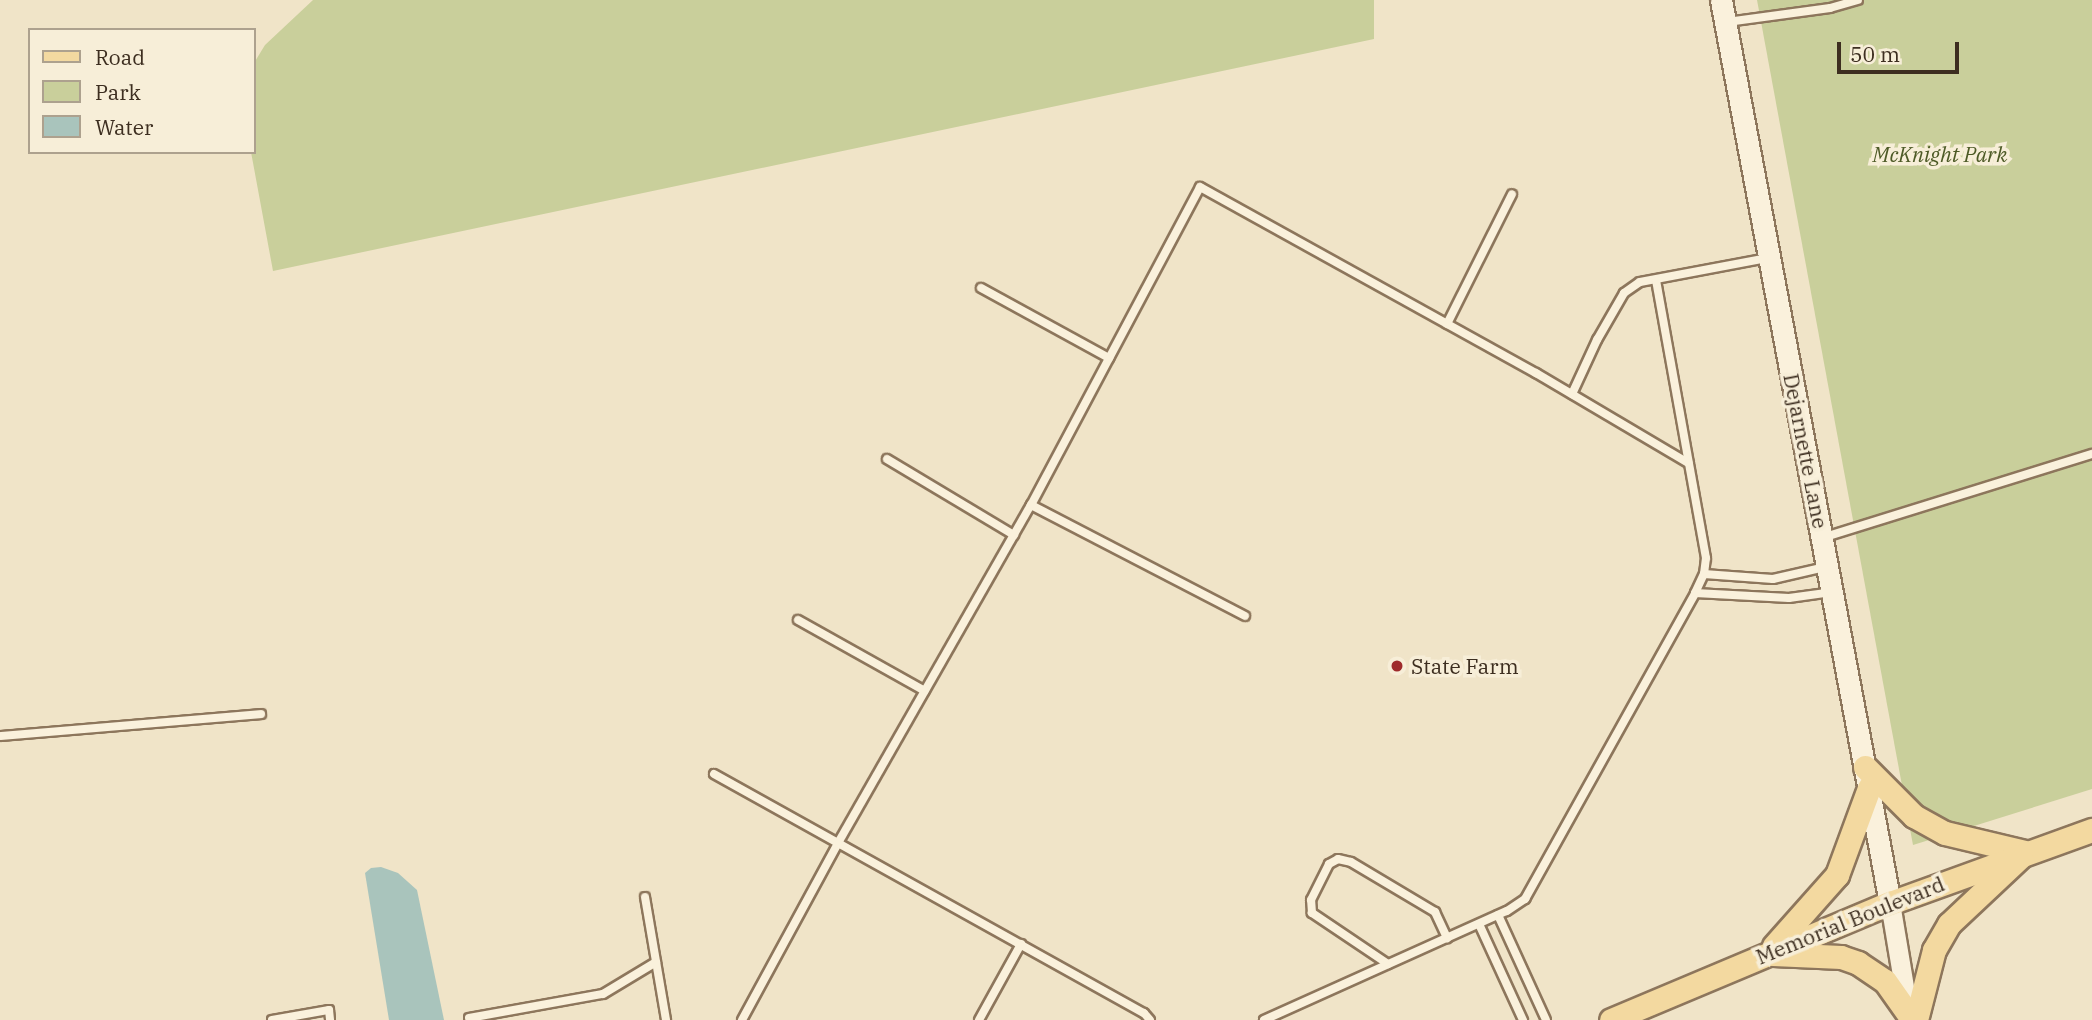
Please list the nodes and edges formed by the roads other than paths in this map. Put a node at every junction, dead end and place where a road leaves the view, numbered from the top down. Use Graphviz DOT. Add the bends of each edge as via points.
graph roads {
  1 [pos="1721,0"];
  2 [pos="1858,0"];
  3 [pos="1726,22"];
  4 [pos="1512,194"];
  5 [pos="1770,257"];
  6 [pos="1656,281"];
  7 [pos="981,288"];
  8 [pos="1447,324"];
  9 [pos="1109,358"];
  10 [pos="1572,394"];
  11 [pos="2092,454"];
  12 [pos="887,459"];
  13 [pos="1688,463"];
  14 [pos="1031,505"];
  15 [pos="1014,535"];
  16 [pos="1822,538"];
  17 [pos="1828,566"];
  18 [pos="1703,574"];
  19 [pos="1832,592"];
  20 [pos="1695,593"];
  21 [pos="1245,616"];
  22 [pos="798,620"];
  23 [pos="925,691"];
  24 [pos="261,714"];
  25 [pos="0,736"];
  26 [pos="713,774"];
  27 [pos="1867,778"];
  28 [pos="2092,830"];
  29 [pos="838,844"];
  30 [pos="2025,852"];
  31 [pos="645,897"];
  32 [pos="1891,903"];
  33 [pos="1498,915"];
  34 [pos="1479,924"];
  35 [pos="1447,938"];
  36 [pos="1021,944"];
  37 [pos="1767,954"];
  38 [pos="656,962"];
  39 [pos="1388,964"];
  40 [pos="469,1018"];
  41 [pos="1912,1018"];
  42 [pos="272,1020"];
  43 [pos="330,1020"];
  44 [pos="666,1020"];
  45 [pos="743,1020"];
  46 [pos="979,1020"];
  47 [pos="1150,1020"];
  48 [pos="1264,1020"];
  49 [pos="1523,1020"];
  50 [pos="1546,1020"];
  51 [pos="1611,1020"];
  1 -- 3 [label="main road, Dejarnette Lane"];
  2 -- 3 [label="lane"];
  3 -- 5 [label="main road, Dejarnette Lane"];
  4 -- 8 [label="lane"];
  5 -- 6 [label="lane"];
  5 -- 16 [label="main road, Dejarnette Lane"];
  6 -- 10 [label="lane" via="1640,282 1624,293"];
  6 -- 13 [label="lane"];
  7 -- 9 [label="lane"];
  8 -- 9 [label="lane" via="1200,187"];
  8 -- 10 [label="lane"];
  9 -- 14 [label="lane"];
  10 -- 13 [label="lane"];
  11 -- 16 [label="lane"];
  12 -- 15 [label="lane"];
  13 -- 18 [label="lane" via="1706,558"];
  14 -- 15 [label="lane"];
  14 -- 21 [label="lane"];
  15 -- 23 [label="lane"];
  16 -- 17 [label="main road, Dejarnette Lane"];
  17 -- 18 [label="lane" via="1773,579"];
  17 -- 19 [label="main road, Dejarnette Lane"];
  18 -- 20 [label="lane"];
  19 -- 20 [label="lane" via="1789,598"];
  19 -- 27 [label="main road, Dejarnette Lane"];
  20 -- 33 [label="lane" via="1541,874 1525,899"];
  22 -- 23 [label="lane"];
  23 -- 29 [label="lane"];
  24 -- 25 [label="lane"];
  26 -- 29 [label="lane"];
  27 -- 30 [label="main road" via="1914,816 1945,833"];
  27 -- 32 [label="main road, Dejarnette Lane"];
  27 -- 37 [label="main road" via="1838,875"];
  28 -- 30 [label="main road, Memorial Boulevard"];
  29 -- 36 [label="lane"];
  29 -- 45 [label="lane"];
  30 -- 32 [label="main road, Memorial Boulevard"];
  30 -- 41 [label="main road" via="1949,924 1934,950"];
  31 -- 38 [label="lane"];
  32 -- 37 [label="main road, Memorial Boulevard"];
  32 -- 41 [label="street"];
  33 -- 34 [label="lane"];
  33 -- 50 [label="lane"];
  34 -- 35 [label="lane"];
  34 -- 49 [label="lane"];
  35 -- 39 [label="lane"];
  35 -- 39 [label="lane" via="1435,912 1351,862 1338,859 1329,864 1311,900 1312,914"];
  36 -- 46 [label="lane"];
  36 -- 47 [label="lane"];
  37 -- 41 [label="main road" via="1841,957 1858,963 1885,981"];
  37 -- 51 [label="main road, Memorial Boulevard"];
  38 -- 40 [label="lane" via="603,994"];
  38 -- 44 [label="lane"];
  39 -- 48 [label="lane"];
  42 -- 43 [label="lane" via="329,1010"];
}
